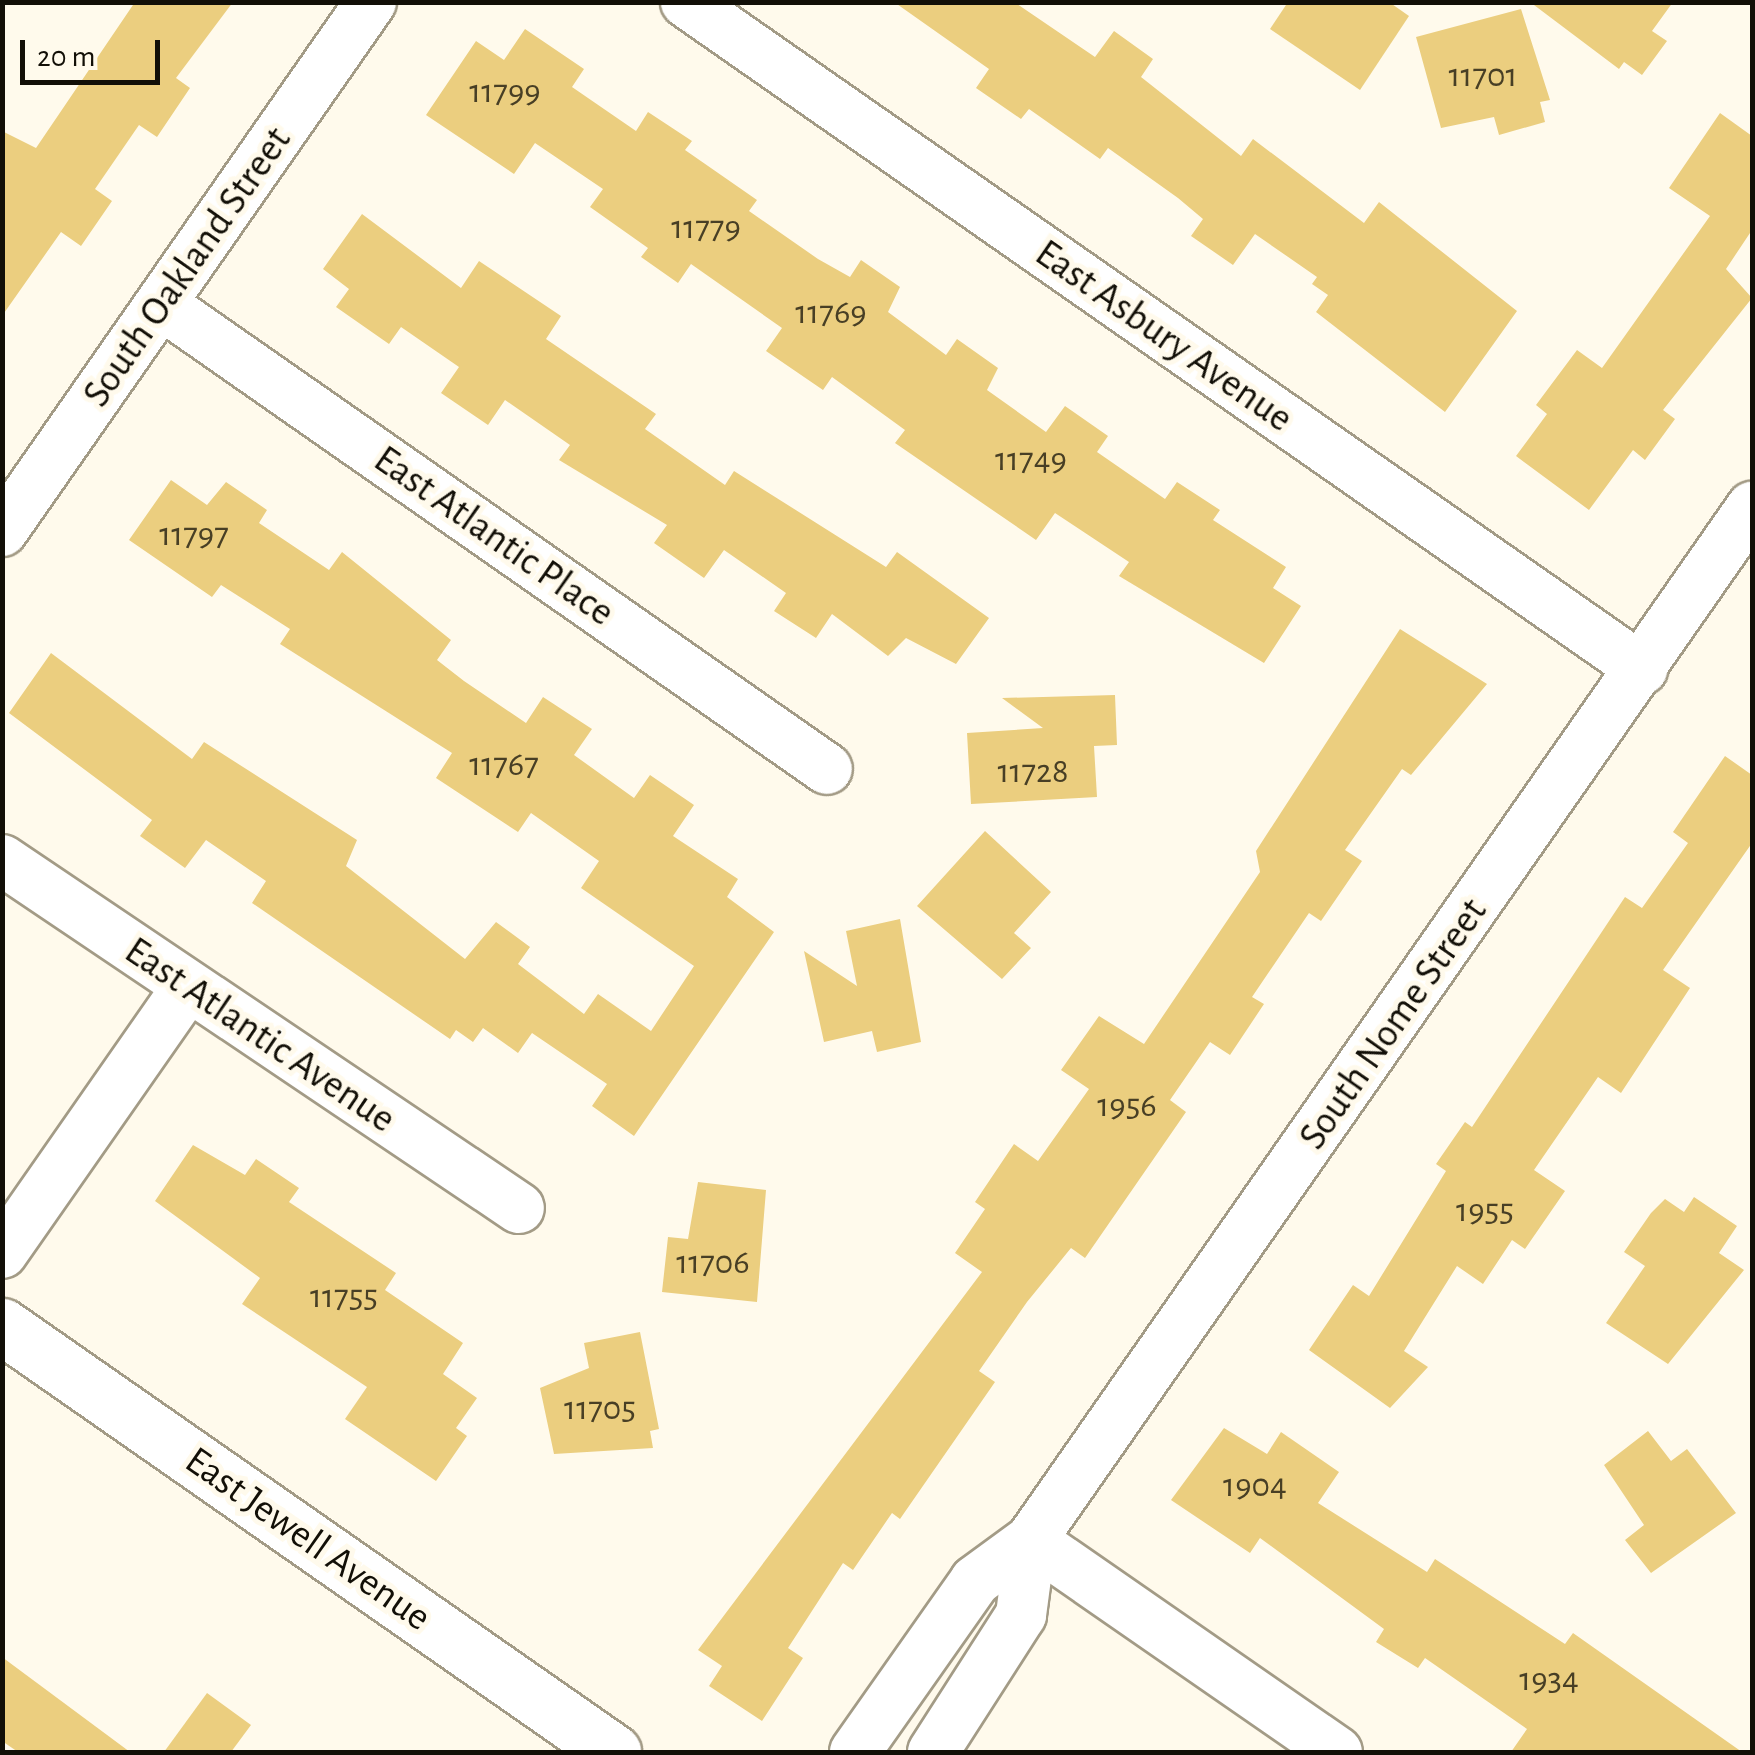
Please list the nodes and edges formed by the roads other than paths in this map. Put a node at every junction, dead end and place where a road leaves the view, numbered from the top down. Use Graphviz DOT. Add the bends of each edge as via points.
graph roads {
  1 [pos="371,2"];
  2 [pos="686,2"];
  3 [pos="161,304"];
  4 [pos="1752,506"];
  5 [pos="2,530"];
  6 [pos="1642,669"];
  7 [pos="827,768"];
  8 [pos="2,860"];
  9 [pos="187,988"];
  10 [pos="518,1208"];
  11 [pos="2,1253"];
  12 [pos="2,1326"];
  13 [pos="1031,1540"];
  14 [pos="612,1752"];
  15 [pos="856,1752"];
  16 [pos="933,1752"];
  17 [pos="1337,1752"];
  1 -- 3 [label="street, South Oakland Street"];
  2 -- 6 [label="street, East Asbury Avenue"];
  3 -- 5 [label="street, South Oakland Street"];
  3 -- 7 [label="street, East Atlantic Place"];
  4 -- 6 [label="street, South Nome Street"];
  6 -- 13 [label="street, South Nome Street"];
  8 -- 9 [label="street, East Atlantic Avenue"];
  9 -- 10 [label="street, East Atlantic Avenue"];
  9 -- 11 [label="street"];
  12 -- 14 [label="street, East Jewell Avenue"];
  13 -- 15 [label="street, South Nome Street" via="975,1581"];
  13 -- 16 [label="street, South Nome Street" via="1021,1615"];
  13 -- 17 [label="street"];
}
